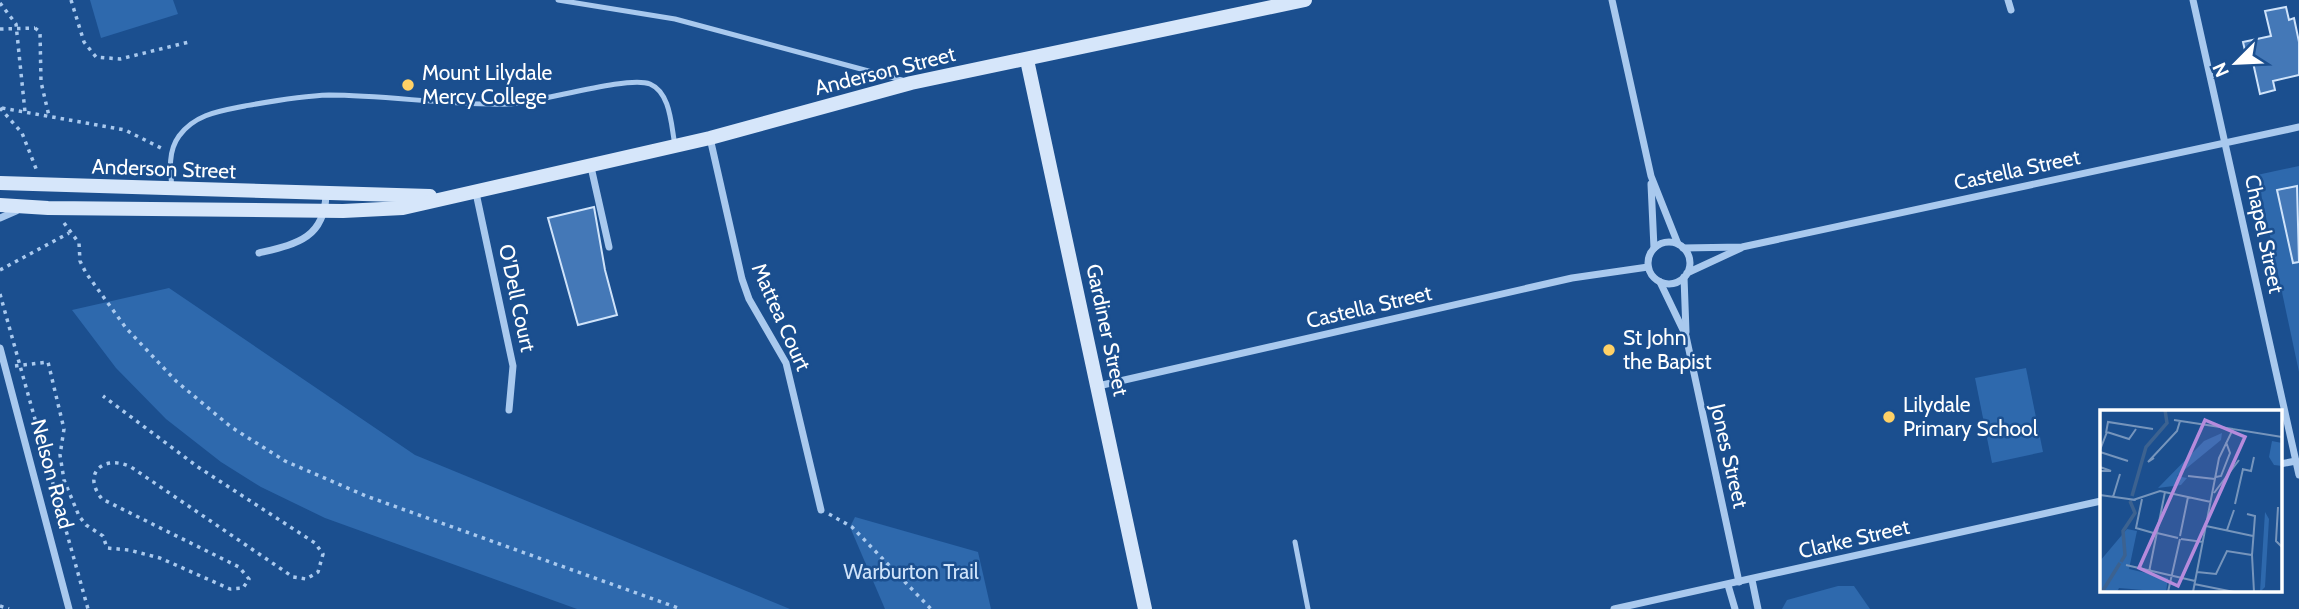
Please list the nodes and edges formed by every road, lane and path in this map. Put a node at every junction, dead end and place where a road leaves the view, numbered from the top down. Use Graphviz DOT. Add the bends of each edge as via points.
graph roads {
  1 [pos="71,0"];
  2 [pos="558,0"];
  3 [pos="1305,0"];
  4 [pos="1612,0"];
  5 [pos="2008,0"];
  6 [pos="2193,0"];
  7 [pos="0,3"];
  8 [pos="2011,10"];
  9 [pos="0,29"];
  10 [pos="189,42"];
  11 [pos="1027,60"];
  12 [pos="911,83"];
  13 [pos="0,107"];
  14 [pos="25,112"];
  15 [pos="48,116"];
  16 [pos="2299,127"];
  17 [pos="710,138"];
  18 [pos="2226,142"];
  19 [pos="675,145"];
  20 [pos="172,154"];
  21 [pos="35,161"];
  22 [pos="592,167"];
  23 [pos="1651,176"];
  24 [pos="0,183"];
  25 [pos="172,190"];
  26 [pos="476,193"];
  27 [pos="326,195"];
  28 [pos="0,205"];
  29 [pos="48,208"];
  30 [pos="325,211"];
  31 [pos="0,218"];
  32 [pos="69,233"];
  33 [pos="1680,246"];
  34 [pos="609,247"];
  35 [pos="1742,247"];
  36 [pos="1654,248"];
  37 [pos="259,253"];
  38 [pos="1648,267"];
  39 [pos="0,270"];
  40 [pos="86,273"];
  41 [pos="1686,275"];
  42 [pos="1660,282"];
  43 [pos="0,294"];
  44 [pos="1686,337"];
  45 [pos="0,348"];
  46 [pos="5,366"];
  47 [pos="19,366"];
  48 [pos="1098,386"];
  49 [pos="103,396"];
  50 [pos="509,410"];
  51 [pos="2296,461"];
  52 [pos="2282,464"];
  53 [pos="2299,475"];
  54 [pos="2100,501"];
  55 [pos="821,510"];
  56 [pos="1295,542"];
  57 [pos="1752,580"];
  58 [pos="1739,582"];
  59 [pos="1728,584"];
  60 [pos="0,607"];
  61 [pos="9,609"];
  62 [pos="69,609"];
  63 [pos="88,609"];
  64 [pos="681,609"];
  65 [pos="931,609"];
  66 [pos="1145,609"];
  67 [pos="1308,609"];
  68 [pos="1614,609"];
  69 [pos="1735,609"];
  70 [pos="1758,609"];
  1 -- 10 [label="path" via="87,48 96,57 120,60"];
  2 -- 12 [label="lane" via="675,19"];
  3 -- 11 [label="main road, Anderson Street"];
  4 -- 23 [label="street"];
  5 -- 8 [label="street"];
  6 -- 18 [label="street, Chapel Street"];
  7 -- 14 [label="path" via="16,24"];
  9 -- 15 [label="path, bridge" via="35,28 41,37 41,82"];
  11 -- 12 [label="main road, Anderson Street"];
  11 -- 48 [label="main road, Gardiner Street"];
  12 -- 17 [label="main road, Anderson Street"];
  13 -- 14 [label="path"];
  13 -- 21 [label="path" via="22,133"];
  14 -- 15 [label="path"];
  15 -- 20 [label="path" via="125,130"];
  16 -- 18 [label="street, Castella Street"];
  17 -- 19 [label="main road, Anderson Street"];
  17 -- 55 [label="street, Mattea Court" via="742,279 786,363"];
  18 -- 35 [label="street, Castella Street"];
  18 -- 51 [label="street, Chapel Street"];
  19 -- 20 [label="lane" via="664,95 657,87 637,81 511,103 359,96 288,98 203,116 178,137"];
  19 -- 22 [label="main road, Anderson Street"];
  20 -- 25 [label="lane"];
  22 -- 26 [label="main road, Anderson Street"];
  22 -- 34 [label="street"];
  23 -- 33 [label="street"];
  23 -- 36 [label="street"];
  24 -- 25 [label="main road, Anderson Street"];
  25 -- 27 [label="main road, Anderson Street"];
  26 -- 27 [label="main road, Anderson Street"];
  26 -- 30 [label="main road, Anderson Street" via="403,208"];
  26 -- 50 [label="street, O'Dell Court" via="513,366"];
  27 -- 30 [label="street"];
  28 -- 29 [label="main road, Anderson Street"];
  29 -- 30 [label="main road, Anderson Street"];
  29 -- 31 [label="street" via="20,210"];
  30 -- 37 [label="street" via="304,239"];
  32 -- 39 [label="path"];
  33 -- 35 [label="street, Castella Street"];
  33 -- 36 [label="street" via="1665,242"];
  33 -- 41 [label="street" via="1689,260"];
  35 -- 41 [label="street, Castella Street"];
  36 -- 38 [label="street"];
  38 -- 42 [label="street"];
  38 -- 48 [label="street, Castella Street" via="1572,278"];
  40 -- 64 [label="path" via="126,328 176,381 231,427 276,456 366,496"];
  41 -- 42 [label="street" via="1673,284"];
  41 -- 44 [label="street, Jones Street"];
  42 -- 44 [label="street, Jones Street"];
  43 -- 47 [label="path"];
  44 -- 58 [label="street, Jones Street"];
  45 -- 46 [label="street, Nelson Road"];
  46 -- 47 [label="path"];
  46 -- 62 [label="street, Nelson Road"];
  47 -- 49 [label="path" via="48,362 64,429 60,455 64,480 79,516 103,536 107,548 160,558 230,589 243,588 249,579 243,569 102,499 95,486 96,471 115,461 131,467 293,577 313,576 323,560 315,542 198,467"];
  47 -- 63 [label="path"];
  48 -- 66 [label="main road, Gardiner Street"];
  51 -- 52 [label="street"];
  51 -- 53 [label="street, Chapel Street"];
  54 -- 57 [label="street, Clarke Street"];
  55 -- 65 [label="path" via="852,527"];
  56 -- 67 [label="lane"];
  57 -- 58 [label="street, Clarke Street"];
  57 -- 70 [label="street"];
  58 -- 59 [label="street, Clarke Street"];
  59 -- 68 [label="street, Clarke Street"];
  59 -- 69 [label="street"];
  60 -- 61 [label="path"];
}
